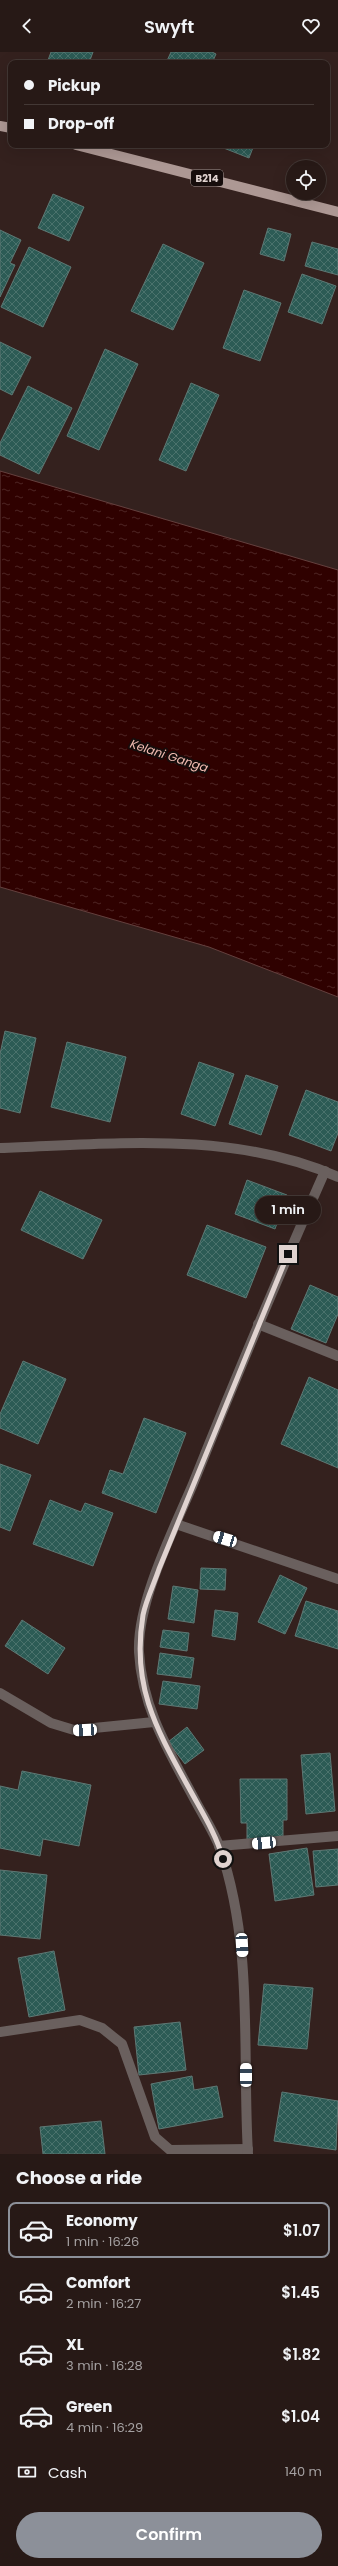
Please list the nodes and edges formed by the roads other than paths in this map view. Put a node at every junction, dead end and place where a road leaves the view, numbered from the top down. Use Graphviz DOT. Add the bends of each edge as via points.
graph roads {
  1 [pos="88,148"];
  2 [pos="338,212"];
  3 [pos="0,1148"];
  4 [pos="325,1171"];
  5 [pos="338,1177"];
  6 [pos="258,1324"];
  7 [pos="338,1356"];
  8 [pos="176,1524"];
  9 [pos="338,1579"];
  10 [pos="0,1693"];
  11 [pos="154,1722"];
  12 [pos="338,1836"];
  13 [pos="219,1846"];
  14 [pos="0,2032"];
  15 [pos="248,2152"];
  1 -- 2 [label="main road, B214"];
  3 -- 4 [label="street" via="141,1143 196,1144 260,1152"];
  4 -- 5 [label="street"];
  4 -- 6 [label="street"];
  6 -- 7 [label="street"];
  6 -- 8 [label="street"];
  8 -- 9 [label="street"];
  8 -- 11 [label="street" via="143,1614 139,1650 143,1689"];
  10 -- 11 [label="street" via="51,1723 74,1730"];
  11 -- 13 [label="street"];
  12 -- 13 [label="street"];
  13 -- 15 [label="street" via="230,1883 242,1945"];
  14 -- 15 [label="street" via="80,2020 102,2028 122,2044 155,2137 170,2150"];
}
